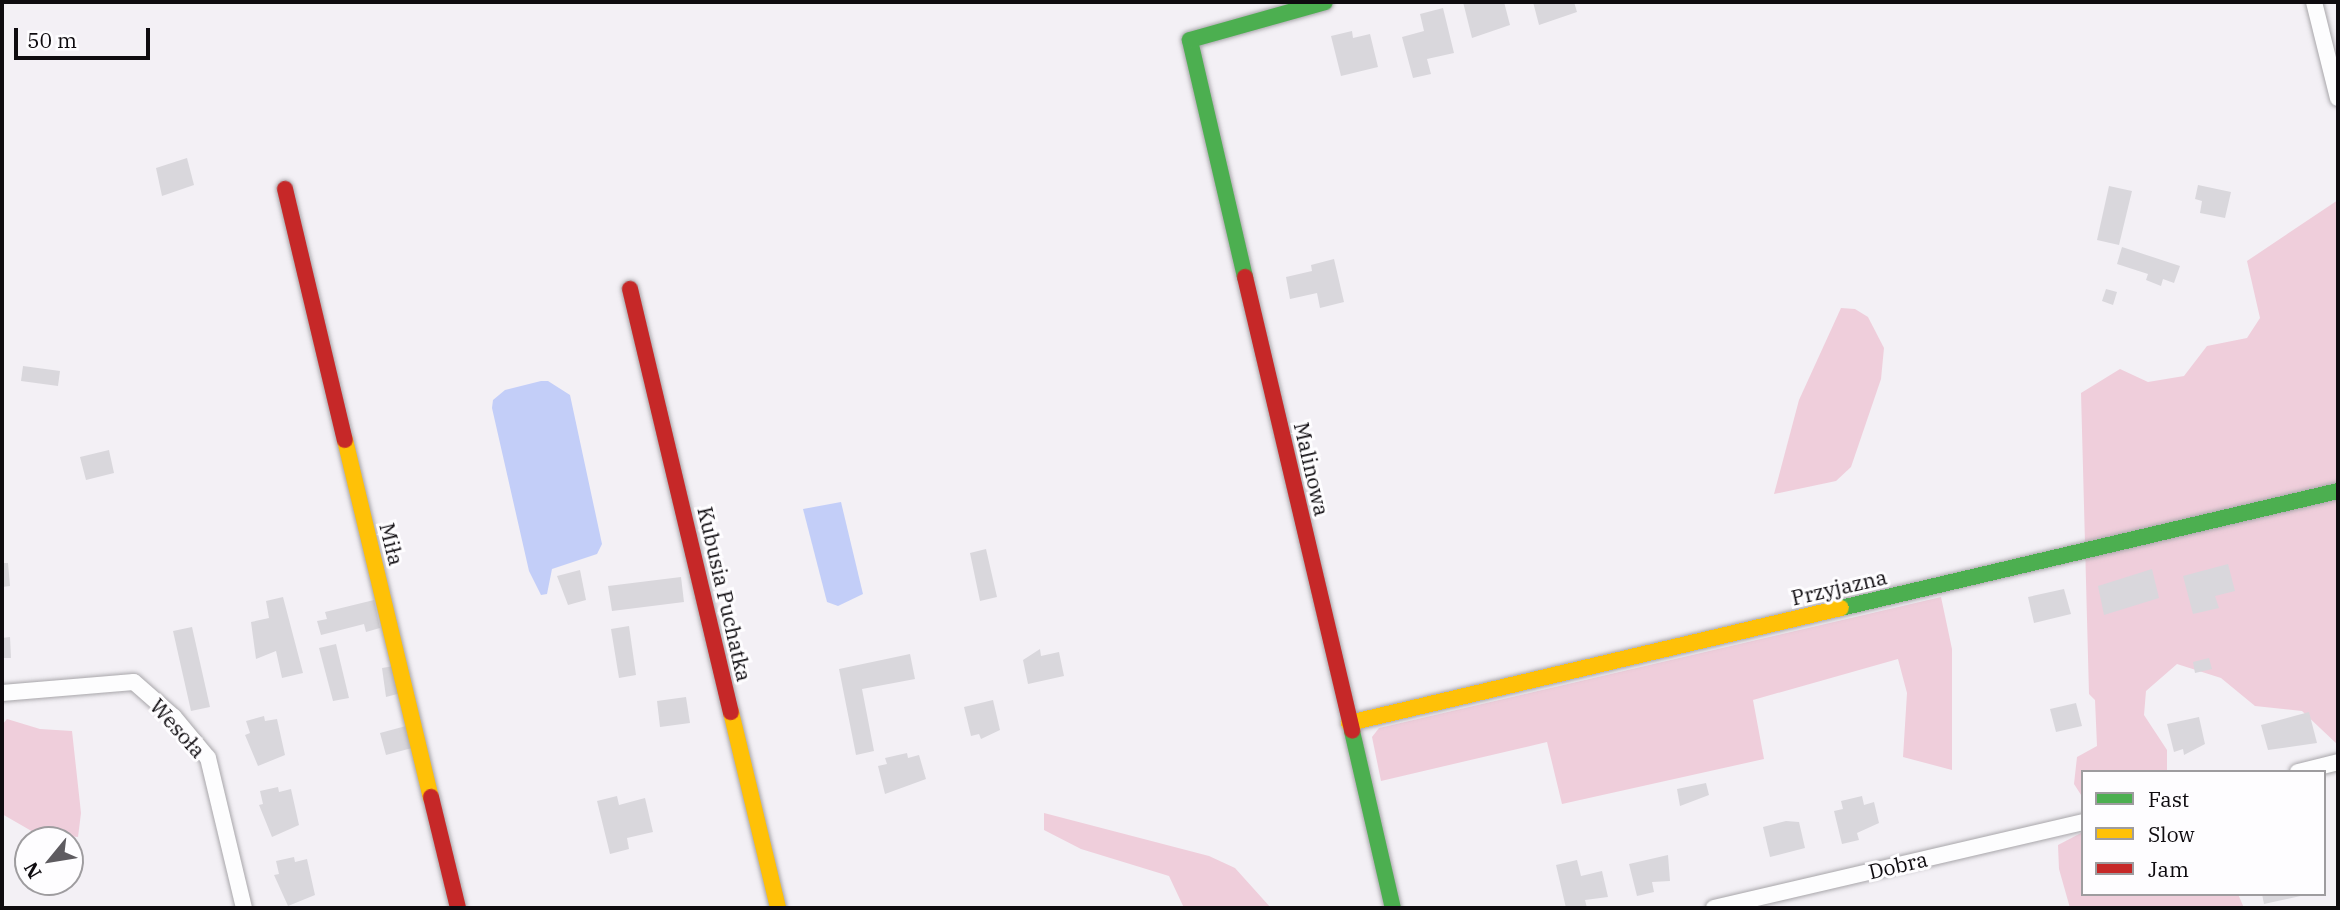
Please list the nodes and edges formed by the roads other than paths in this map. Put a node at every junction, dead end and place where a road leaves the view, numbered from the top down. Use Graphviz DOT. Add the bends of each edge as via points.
graph roads {
  1 [pos="1325,2"];
  2 [pos="2315,2"];
  3 [pos="2338,98"];
  4 [pos="285,189"];
  5 [pos="630,289"];
  6 [pos="2338,491"];
  7 [pos="2,693"];
  8 [pos="1349,723"];
  9 [pos="2338,762"];
  10 [pos="2306,770"];
  11 [pos="2081,822"];
  12 [pos="244,908"];
  13 [pos="458,908"];
  14 [pos="778,908"];
  15 [pos="1393,908"];
  16 [pos="1714,908"];
  1 -- 8 [label="street, Malinowa" via="1190,40"];
  2 -- 3 [label="street"];
  4 -- 13 [label="street, Miła"];
  5 -- 14 [label="street, Kubusia Puchatka"];
  6 -- 8 [label="street, Przyjazna"];
  7 -- 12 [label="street, Wesoła" via="134,682 174,718 208,758"];
  8 -- 15 [label="street, Malinowa"];
  9 -- 10 [label="street"];
  11 -- 16 [label="street, Dobra"];
}
